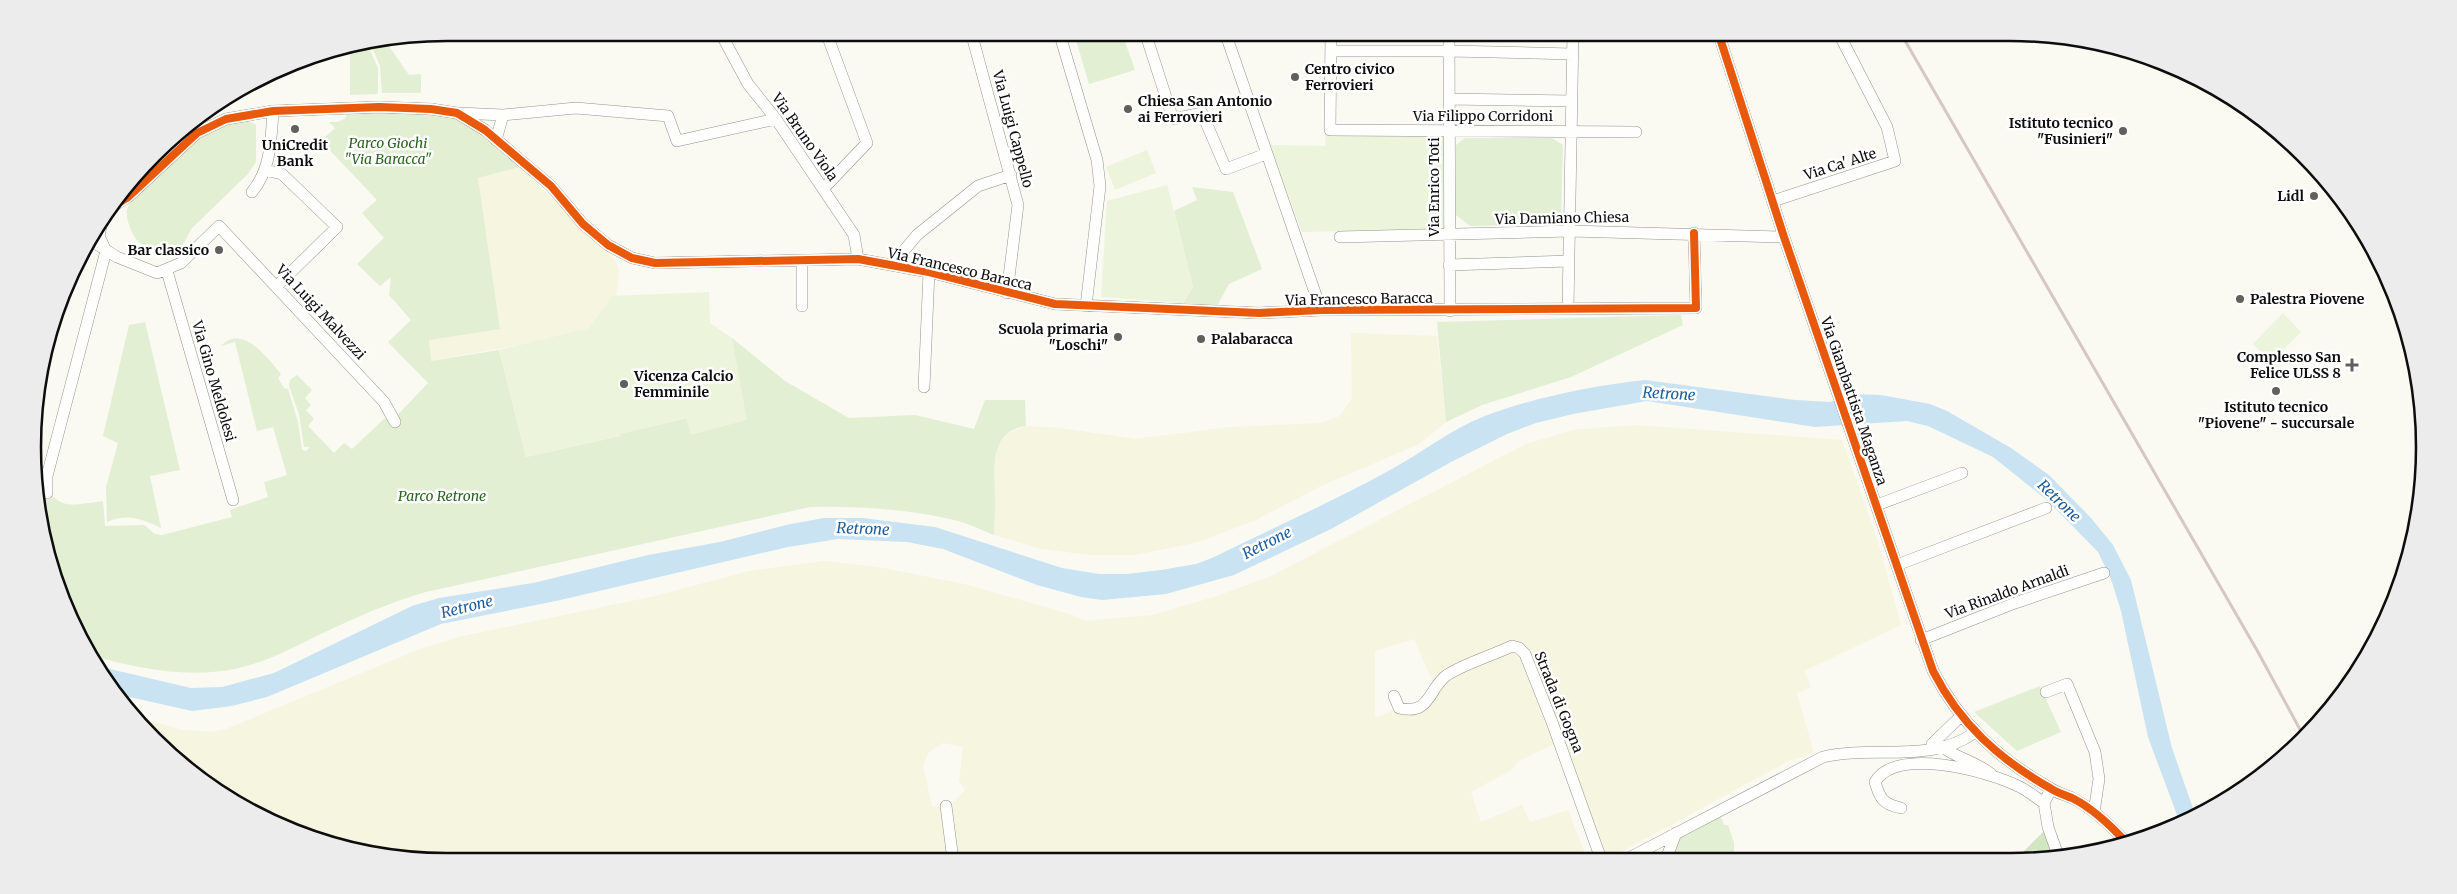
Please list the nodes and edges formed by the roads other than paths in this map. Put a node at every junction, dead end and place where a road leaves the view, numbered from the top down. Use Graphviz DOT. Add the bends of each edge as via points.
graph roads {
  1 [pos="725,41"];
  2 [pos="829,41"];
  3 [pos="974,41"];
  4 [pos="1062,41"];
  5 [pos="1148,41"];
  6 [pos="1228,41"];
  7 [pos="1331,41"];
  8 [pos="1449,41"];
  9 [pos="1573,41"];
  10 [pos="1721,41"];
  11 [pos="1843,41"];
  12 [pos="1331,51"];
  13 [pos="1450,51"];
  14 [pos="1572,54"];
  15 [pos="1450,99"];
  16 [pos="1572,101"];
  17 [pos="273,111"];
  18 [pos="458,113"];
  19 [pos="504,115"];
  20 [pos="776,119"];
  21 [pos="1450,130"];
  22 [pos="1570,131"];
  23 [pos="1636,132"];
  24 [pos="496,140"];
  25 [pos="1266,154"];
  26 [pos="265,170"];
  27 [pos="1011,176"];
  28 [pos="823,190"];
  29 [pos="252,192"];
  30 [pos="127,198"];
  31 [pos="1772,201"];
  32 [pos="1570,231"];
  33 [pos="1694,233"];
  34 [pos="1450,235"];
  35 [pos="1784,236"];
  36 [pos="1340,237"];
  37 [pos="100,238"];
  38 [pos="96,244"];
  39 [pos="106,251"];
  40 [pos="858,260"];
  41 [pos="802,261"];
  42 [pos="1569,261"];
  43 [pos="892,265"];
  44 [pos="1449,266"];
  45 [pos="167,270"];
  46 [pos="929,272"];
  47 [pos="277,286"];
  48 [pos="1007,293"];
  49 [pos="802,306"];
  50 [pos="1086,306"];
  51 [pos="1568,308"];
  52 [pos="1321,310"];
  53 [pos="1450,311"];
  54 [pos="924,387"];
  55 [pos="395,422"];
  56 [pos="1962,473"];
  57 [pos="47,493"];
  58 [pos="233,500"];
  59 [pos="1877,505"];
  60 [pos="2046,508"];
  61 [pos="1897,565"];
  62 [pos="2104,573"];
  63 [pos="1921,640"];
  64 [pos="2046,692"];
  65 [pos="1394,696"];
  66 [pos="1961,716"];
  67 [pos="1974,732"];
  68 [pos="1938,743"];
  69 [pos="1994,776"];
  70 [pos="2051,789"];
  71 [pos="2044,803"];
  72 [pos="946,806"];
  73 [pos="1901,808"];
  74 [pos="2094,812"];
  75 [pos="1676,833"];
  76 [pos="2121,837"];
  77 [pos="2057,850"];
  78 [pos="952,853"];
  79 [pos="1599,853"];
  80 [pos="1638,853"];
  81 [pos="1668,853"];
  1 -- 20 [label="street, Via Bruno Viola" via="748,84"];
  2 -- 28 [label="street" via="868,143"];
  3 -- 27 [label="street, Via Luigi Cappello"];
  4 -- 50 [label="street" via="1097,160 1100,186"];
  5 -- 25 [label="street" via="1173,119 1202,113 1226,168"];
  6 -- 25 [label="street"];
  7 -- 12 [label="street"];
  8 -- 13 [label="street, Via Enrico Toti"];
  9 -- 14 [label="street"];
  10 -- 31 [label="street, Via Giambattista Maganza"];
  11 -- 31 [label="street, Via Ca' Alte" via="1887,127 1895,162"];
  12 -- 13 [label="street"];
  12 -- 21 [label="street, Via Filippo Corridoni" via="1330,130"];
  13 -- 14 [label="street"];
  13 -- 15 [label="street, Via Enrico Toti"];
  14 -- 16 [label="street"];
  15 -- 16 [label="street"];
  15 -- 21 [label="street, Via Enrico Toti"];
  16 -- 22 [label="street"];
  17 -- 18 [label="street, Via Francesco Baracca" via="379,107"];
  17 -- 26 [label="street" via="270,152"];
  17 -- 30 [label="street, Via Francesco Baracca" via="226,119 197,133"];
  18 -- 19 [label="street"];
  18 -- 24 [label="street, Via Francesco Baracca"];
  19 -- 20 [label="street" via="576,108 668,116 677,141"];
  19 -- 24 [label="street"];
  20 -- 28 [label="street, Via Bruno Viola"];
  21 -- 22 [label="street, Via Filippo Corridoni"];
  21 -- 34 [label="street, Via Enrico Toti"];
  22 -- 23 [label="street, Via Filippo Corridoni"];
  22 -- 32 [label="street"];
  24 -- 41 [label="street, Via Francesco Baracca" via="551,186 583,224 608,245 632,258 654,263"];
  25 -- 52 [label="street"];
  26 -- 29 [label="street" via="262,180"];
  26 -- 47 [label="street" via="282,174 337,228"];
  27 -- 43 [label="street" via="978,186 916,235"];
  27 -- 48 [label="street, Via Luigi Cappello" via="1018,205"];
  28 -- 40 [label="street, Via Bruno Viola" via="854,235"];
  31 -- 35 [label="street, Via Giambattista Maganza"];
  32 -- 33 [label="street, Via Damiano Chiesa"];
  32 -- 34 [label="street, Via Damiano Chiesa"];
  32 -- 42 [label="street"];
  33 -- 35 [label="street, Via Damiano Chiesa"];
  33 -- 51 [label="street, Via Francesco Baracca" via="1696,308"];
  34 -- 36 [label="street, Via Damiano Chiesa"];
  34 -- 44 [label="street, Via Enrico Toti"];
  35 -- 59 [label="street, Via Giambattista Maganza"];
  37 -- 39 [label="street"];
  38 -- 39 [label="street"];
  39 -- 45 [label="street" via="157,273"];
  39 -- 57 [label="street" via="47,476"];
  40 -- 41 [label="street, Via Francesco Baracca"];
  40 -- 43 [label="street, Via Francesco Baracca"];
  41 -- 49 [label="street"];
  42 -- 44 [label="street"];
  42 -- 51 [label="street"];
  43 -- 46 [label="street, Via Francesco Baracca"];
  44 -- 53 [label="street, Via Enrico Toti"];
  45 -- 47 [label="street, Via Luigi Malvezzi" via="181,263 219,226"];
  45 -- 58 [label="street, Via Gino Meldolesi"];
  46 -- 48 [label="street, Via Francesco Baracca"];
  46 -- 54 [label="street"];
  47 -- 55 [label="street, Via Luigi Malvezzi" via="384,402"];
  48 -- 50 [label="street, Via Francesco Baracca" via="1055,304"];
  50 -- 52 [label="street, Via Francesco Baracca" via="1259,313"];
  51 -- 53 [label="street, Via Francesco Baracca"];
  52 -- 53 [label="street, Via Francesco Baracca"];
  56 -- 59 [label="street"];
  59 -- 61 [label="street, Via Giambattista Maganza"];
  60 -- 61 [label="street"];
  61 -- 63 [label="street, Via Giambattista Maganza"];
  62 -- 63 [label="street, Via Rinaldo Arnaldi"];
  63 -- 66 [label="street, Via Giambattista Maganza" via="1944,694"];
  64 -- 74 [label="street" via="2067,684 2095,752 2099,779"];
  65 -- 79 [label="street, Strada di Gogna" via="1399,708 1408,710 1428,702 1445,676 1512,646 1519,648 1525,654 1552,722"];
  66 -- 67 [label="street, Via Giambattista Maganza"];
  66 -- 68 [label="street"];
  67 -- 68 [label="street" via="1953,745"];
  67 -- 70 [label="street, Via Giambattista Maganza"];
  68 -- 69 [label="street" via="1982,766"];
  68 -- 75 [label="street" via="1926,750 1823,757"];
  69 -- 71 [label="street" via="2020,786"];
  69 -- 73 [label="street" via="1942,764 1890,767 1874,782 1879,797 1886,805"];
  70 -- 71 [label="street"];
  70 -- 74 [label="street, Via Giambattista Maganza"];
  71 -- 77 [label="street"];
  72 -- 78 [label="street"];
  74 -- 76 [label="street, Via Giambattista Maganza"];
  75 -- 80 [label="street"];
  75 -- 81 [label="street"];
}
